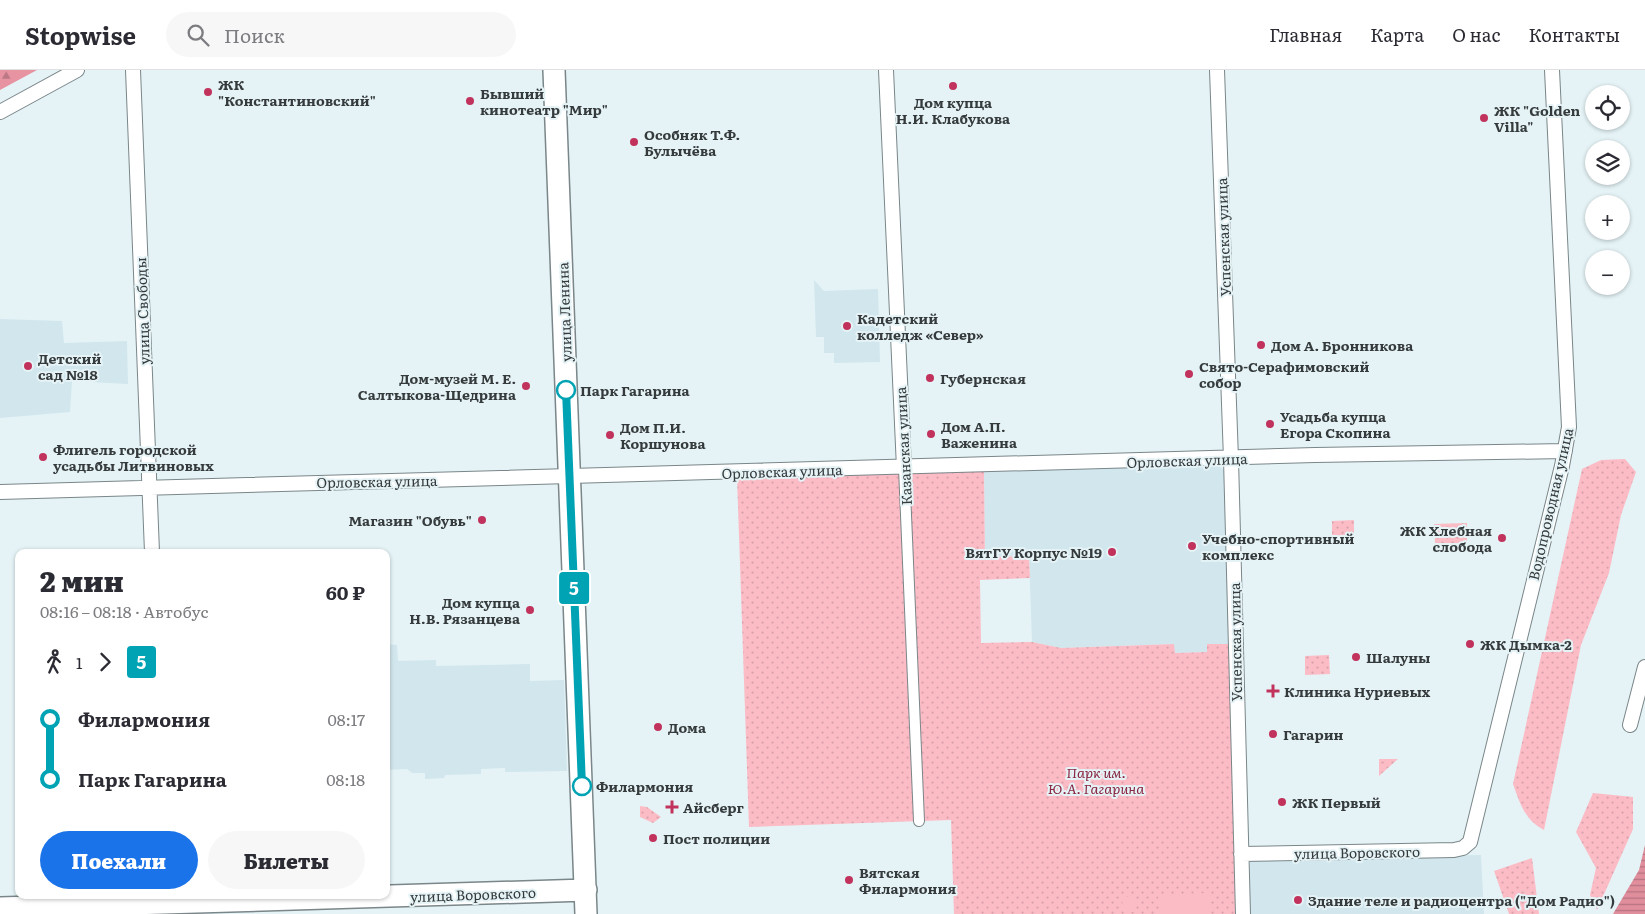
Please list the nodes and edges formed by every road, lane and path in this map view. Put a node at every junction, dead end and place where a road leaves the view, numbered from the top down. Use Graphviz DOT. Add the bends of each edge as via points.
graph roads {
  1 [pos="77,70"];
  2 [pos="132,70"];
  3 [pos="554,70"];
  4 [pos="886,70"];
  5 [pos="1217,70"];
  6 [pos="1552,70"];
  7 [pos="0,112"];
  8 [pos="1564,450"];
  9 [pos="1231,459"];
  10 [pos="904,468"];
  11 [pos="570,476"];
  12 [pos="150,487"];
  13 [pos="0,492"];
  14 [pos="152,549"];
  15 [pos="1645,667"];
  16 [pos="1630,725"];
  17 [pos="919,821"];
  18 [pos="1470,842"];
  19 [pos="1241,854"];
  20 [pos="586,890"];
  21 [pos="390,897"];
  22 [pos="316,899"];
  23 [pos="166,904"];
  24 [pos="0,908"];
  25 [pos="586,914"];
  26 [pos="1242,914"];
  1 -- 7 [label="street"];
  2 -- 12 [label="street, улица Свободы"];
  3 -- 11 [label="main road, улица Ленина"];
  4 -- 10 [label="street, Казанская улица"];
  5 -- 9 [label="street, Успенская улица"];
  6 -- 8 [label="street, Водопроводная улица" via="1569,427"];
  8 -- 9 [label="street, Орловская улица"];
  8 -- 18 [label="street, Водопроводная улица"];
  9 -- 10 [label="street, Орловская улица"];
  9 -- 19 [label="street, Успенская улица"];
  10 -- 11 [label="street, Орловская улица"];
  10 -- 17 [label="street, Казанская улица"];
  11 -- 12 [label="street, Орловская улица"];
  11 -- 20 [label="main road, улица Ленина"];
  12 -- 13 [label="street, Орловская улица"];
  12 -- 14 [label="street, улица Свободы"];
  15 -- 16 [label="street"];
  18 -- 19 [label="street, улица Воровского" via="1454,850"];
  19 -- 26 [label="street, Успенская улица"];
  20 -- 21 [label="main road, улица Воровского"];
  20 -- 25 [label="main road, улица Ленина"];
  22 -- 23 [label="main road, улица Воровского"];
  23 -- 24 [label="main road, улица Воровского"];
}
